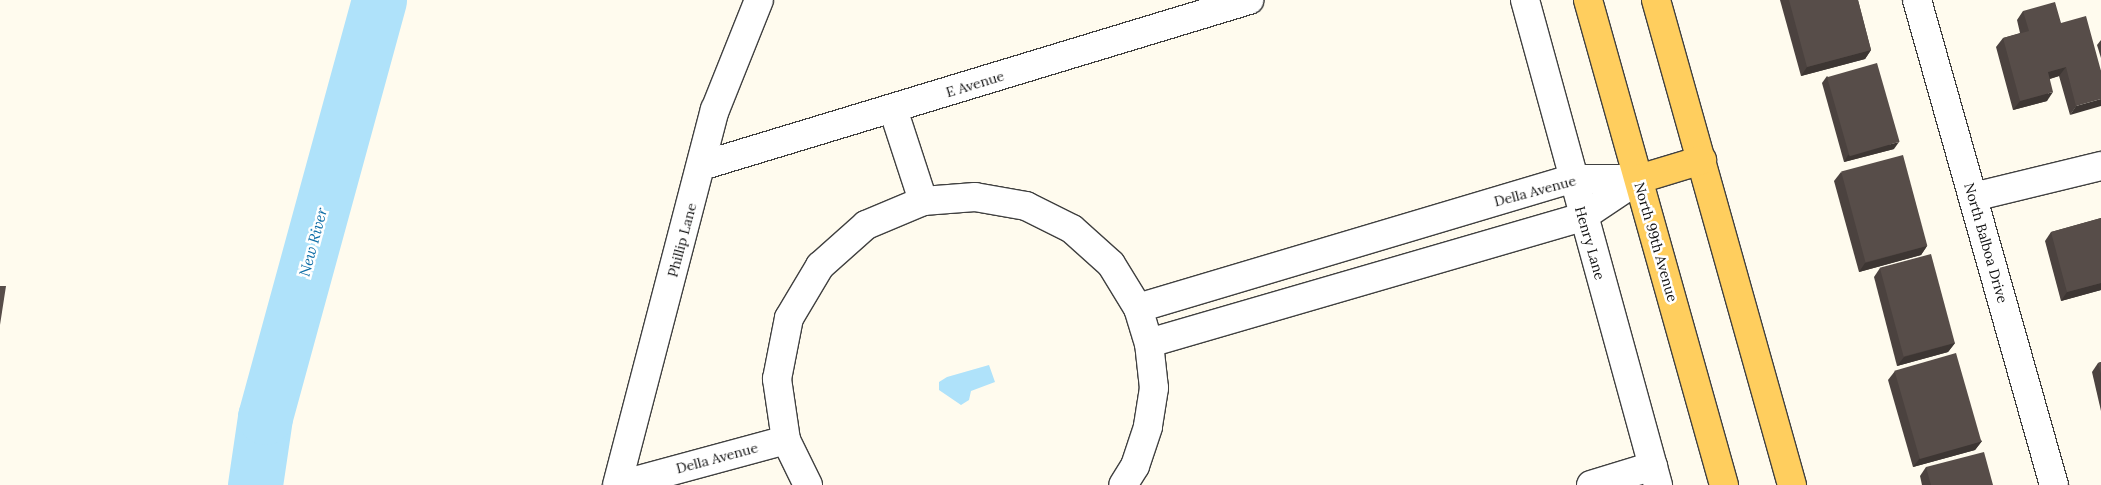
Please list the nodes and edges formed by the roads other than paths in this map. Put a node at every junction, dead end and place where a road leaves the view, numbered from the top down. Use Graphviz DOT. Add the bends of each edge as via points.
graph roads {
  1 [pos="759,0"];
  2 [pos="1249,0"];
  3 [pos="1525,0"];
  4 [pos="1588,0"];
  5 [pos="1656,0"];
  6 [pos="1917,0"];
  7 [pos="893,109"];
  8 [pos="1702,160"];
  9 [pos="702,166"];
  10 [pos="2101,166"];
  11 [pos="1572,179"];
  12 [pos="1639,179"];
  13 [pos="1973,197"];
  14 [pos="923,201"];
  15 [pos="1582,217"];
  16 [pos="1138,308"];
  17 [pos="1149,343"];
  18 [pos="786,440"];
  19 [pos="1656,476"];
  20 [pos="619,485"];
  21 [pos="808,485"];
  22 [pos="1123,485"];
  23 [pos="1591,485"];
  24 [pos="1724,485"];
  25 [pos="1792,485"];
  26 [pos="2054,485"];
  1 -- 9 [label="street, Phillip Lane" via="715,110"];
  2 -- 7 [label="street, E Avenue"];
  3 -- 11 [label="street, Henry Lane"];
  4 -- 12 [label="main road, North 99th Avenue"];
  5 -- 8 [label="main road"];
  6 -- 13 [label="street, North Balboa Drive"];
  7 -- 9 [label="street, E Avenue"];
  7 -- 14 [label="street"];
  8 -- 12 [label="main road"];
  8 -- 25 [label="main road"];
  9 -- 20 [label="street, Phillip Lane"];
  10 -- 13 [label="street"];
  11 -- 12 [label="street, Della Avenue"];
  11 -- 15 [label="street, Henry Lane"];
  11 -- 16 [label="street, Della Avenue"];
  12 -- 15 [label="street"];
  12 -- 24 [label="main road, North 99th Avenue"];
  13 -- 26 [label="street, North Balboa Drive"];
  14 -- 16 [label="street" via="983,198 1026,206 1072,229 1111,264"];
  14 -- 18 [label="street" via="860,231 820,266 789,318 778,378"];
  15 -- 17 [label="street"];
  15 -- 19 [label="street, Henry Lane"];
  16 -- 17 [label="street"];
  17 -- 22 [label="street" via="1154,388 1148,428 1135,466"];
  18 -- 20 [label="street, Della Avenue"];
  18 -- 21 [label="street"];
  19 -- 23 [label="street"];
}
